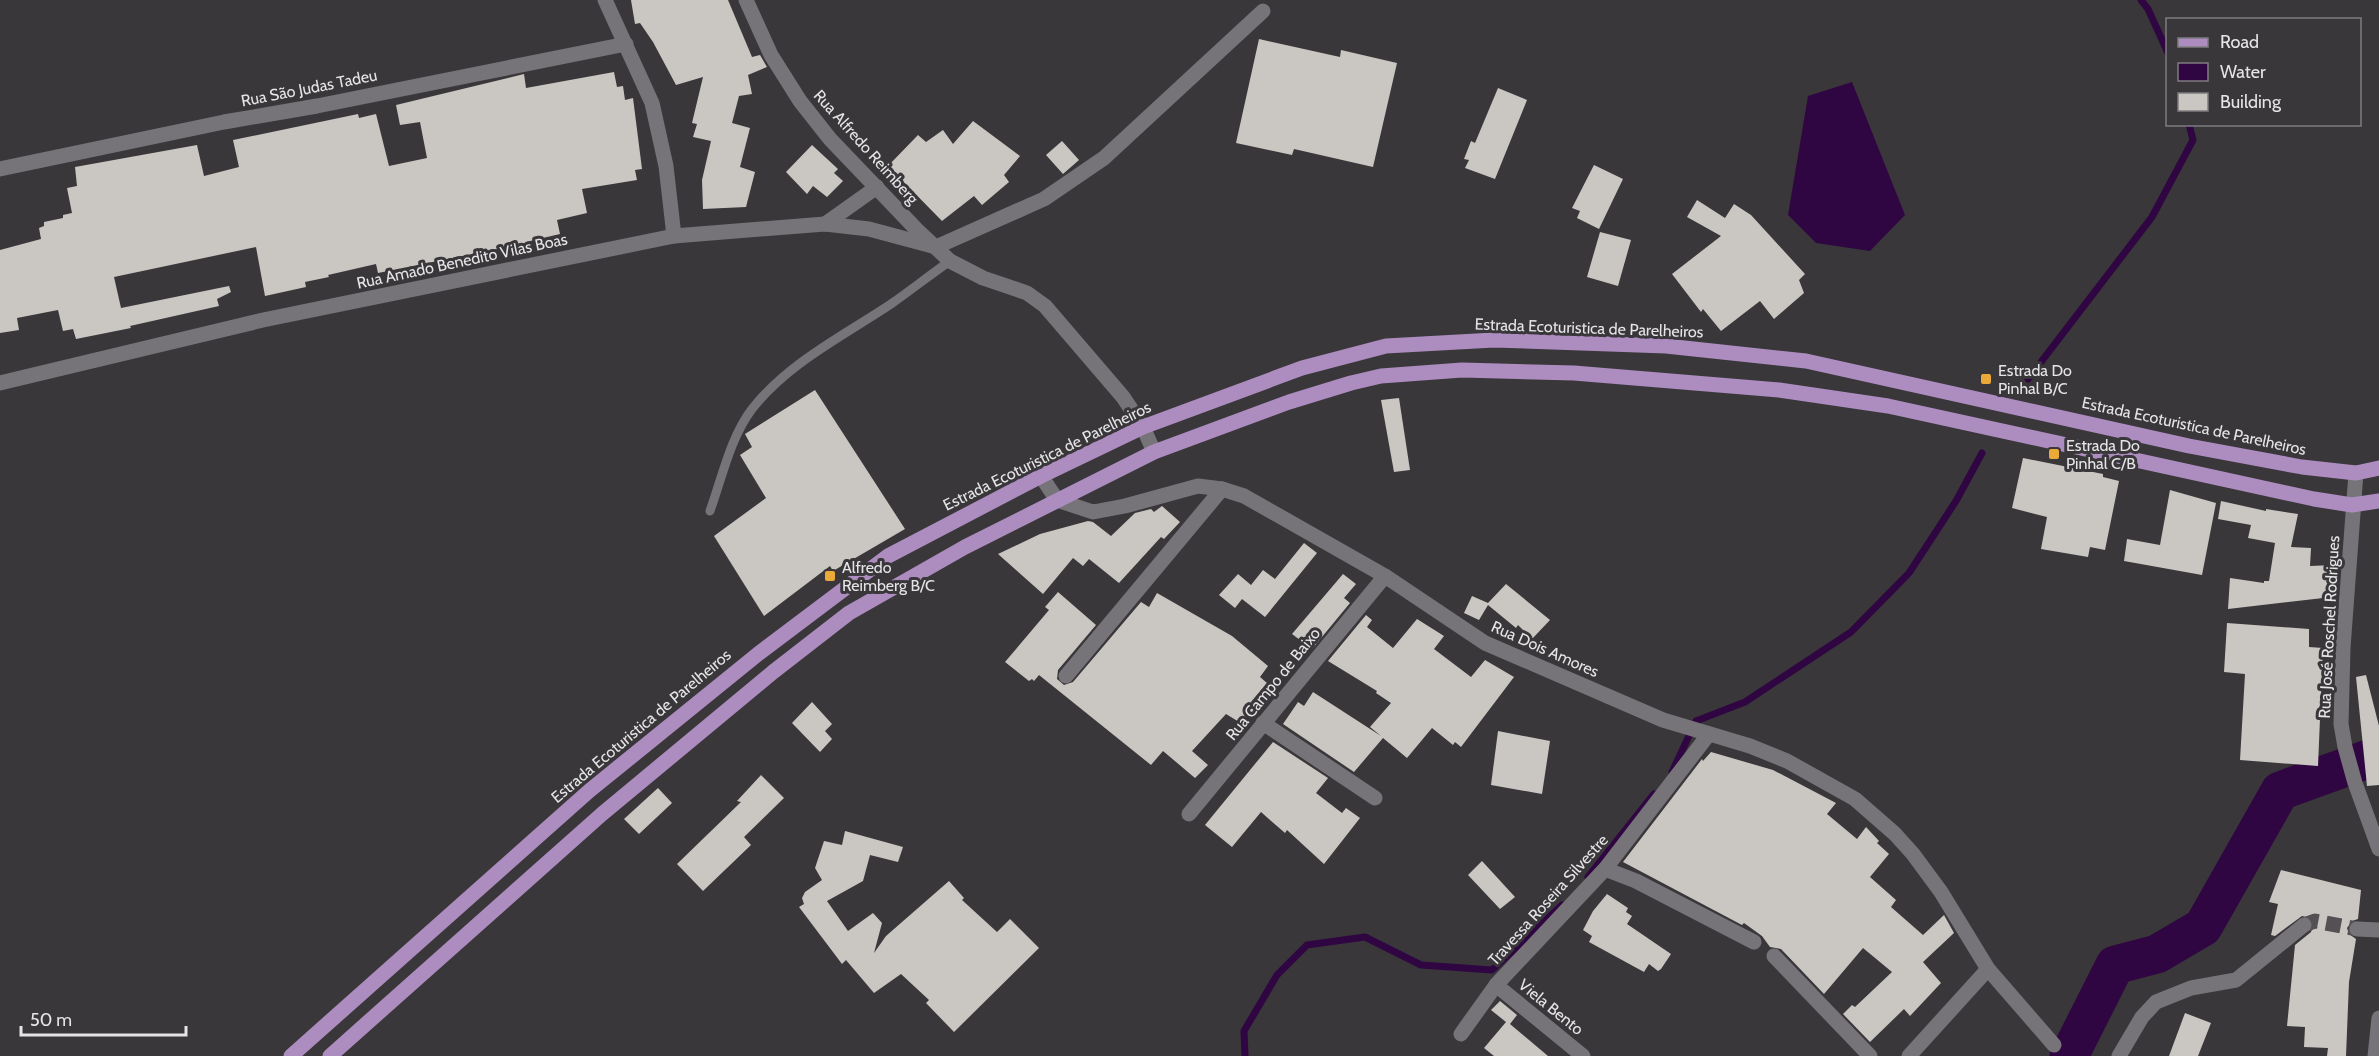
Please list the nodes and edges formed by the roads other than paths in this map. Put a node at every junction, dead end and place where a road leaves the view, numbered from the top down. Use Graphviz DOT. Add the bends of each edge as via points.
graph roads {
  1 [pos="605,0"];
  2 [pos="746,0"];
  3 [pos="1263,11"];
  4 [pos="626,44"];
  5 [pos="0,169"];
  6 [pos="877,187"];
  7 [pos="825,224"];
  8 [pos="674,236"];
  9 [pos="936,247"];
  10 [pos="950,261"];
  11 [pos="0,383"];
  12 [pos="1143,427"];
  13 [pos="1154,452"];
  14 [pos="2379,468"];
  15 [pos="2356,473"];
  16 [pos="1041,476"];
  17 [pos="1222,489"];
  18 [pos="1057,500"];
  19 [pos="2379,501"];
  20 [pos="2352,505"];
  21 [pos="710,511"];
  22 [pos="1384,576"];
  23 [pos="1066,676"];
  24 [pos="1263,723"];
  25 [pos="1709,734"];
  26 [pos="1375,798"];
  27 [pos="1189,814"];
  28 [pos="2379,849"];
  29 [pos="1605,868"];
  30 [pos="2304,924"];
  31 [pos="2357,929"];
  32 [pos="2379,930"];
  33 [pos="1754,942"];
  34 [pos="1774,956"];
  35 [pos="1988,969"];
  36 [pos="1496,986"];
  37 [pos="2379,1018"];
  38 [pos="1461,1034"];
  39 [pos="2054,1045"];
  40 [pos="291,1056"];
  41 [pos="330,1056"];
  42 [pos="1583,1056"];
  43 [pos="1870,1056"];
  44 [pos="1909,1056"];
  45 [pos="2119,1056"];
  46 [pos="2375,1056"];
  1 -- 4 [label="street"];
  2 -- 6 [label="street, Rua Alfredo Reimberg" via="771,54 800,102"];
  3 -- 9 [label="street" via="1104,158 1044,199"];
  4 -- 5 [label="street, Rua São Judas Tadeu"];
  4 -- 8 [label="street" via="652,103 666,166"];
  6 -- 7 [label="street"];
  6 -- 9 [label="street, Rua Alfredo Reimberg"];
  7 -- 8 [label="street, Rua Amado Benedito Vilas Boas"];
  7 -- 9 [label="street, Rua Amado Benedito Vilas Boas" via="869,230"];
  8 -- 11 [label="street, Rua Amado Benedito Vilas Boas" via="263,320"];
  9 -- 10 [label="street, Rua Alfredo Reimberg"];
  10 -- 12 [label="street, Rua Alfredo Reimberg" via="983,278 1027,293 1045,306 1101,369"];
  10 -- 21 [label="lane" via="829,342 775,385 752,410 734,441"];
  12 -- 13 [label="street, Rua Alfredo Reimberg"];
  12 -- 15 [label="main road, Estrada Ecoturistica de Parelheiros" via="1302,368 1386,346 1494,340 1666,346 1806,361 2189,446"];
  12 -- 16 [label="main road, Estrada Ecoturistica de Parelheiros"];
  13 -- 18 [label="main road"];
  13 -- 20 [label="main road" via="1289,402 1381,376 1462,370 1574,373 1779,390 1888,406 2314,500"];
  14 -- 15 [label="main road, Estrada Ecoturistica de Parelheiros"];
  15 -- 20 [label="street, Rua José Roschel Rodrigues"];
  16 -- 18 [label="street"];
  16 -- 40 [label="main road, Estrada Ecoturistica de Parelheiros" via="888,556 840,590 589,791"];
  17 -- 18 [label="street, Rua Dois Amores" via="1186,488 1093,512"];
  17 -- 22 [label="street, Rua Dois Amores" via="1244,496"];
  17 -- 23 [label="street"];
  18 -- 41 [label="main road" via="944,558 839,621 602,814"];
  19 -- 20 [label="main road"];
  20 -- 28 [label="street, Rua José Roschel Rodrigues" via="2341,724"];
  22 -- 24 [label="street, Rua Campo de Baixo"];
  22 -- 25 [label="street, Rua Dois Amores" via="1485,643 1663,720"];
  24 -- 26 [label="street"];
  24 -- 27 [label="street, Rua Campo de Baixo"];
  25 -- 29 [label="street, Travessa Roseira Silvestre"];
  25 -- 35 [label="street, Rua Dois Amores" via="1787,761 1825,780 1863,806 1895,834 1927,871"];
  29 -- 33 [label="street"];
  29 -- 36 [label="street, Travessa Roseira Silvestre"];
  30 -- 45 [label="street" via="2236,980 2191,988 2156,1002 2142,1017"];
  31 -- 32 [label="street"];
  34 -- 43 [label="street"];
  35 -- 39 [label="street, Rua Dois Amores"];
  35 -- 44 [label="street"];
  36 -- 38 [label="street, Travessa Roseira Silvestre"];
  36 -- 42 [label="street, Viela Bento"];
  37 -- 46 [label="street"];
}
